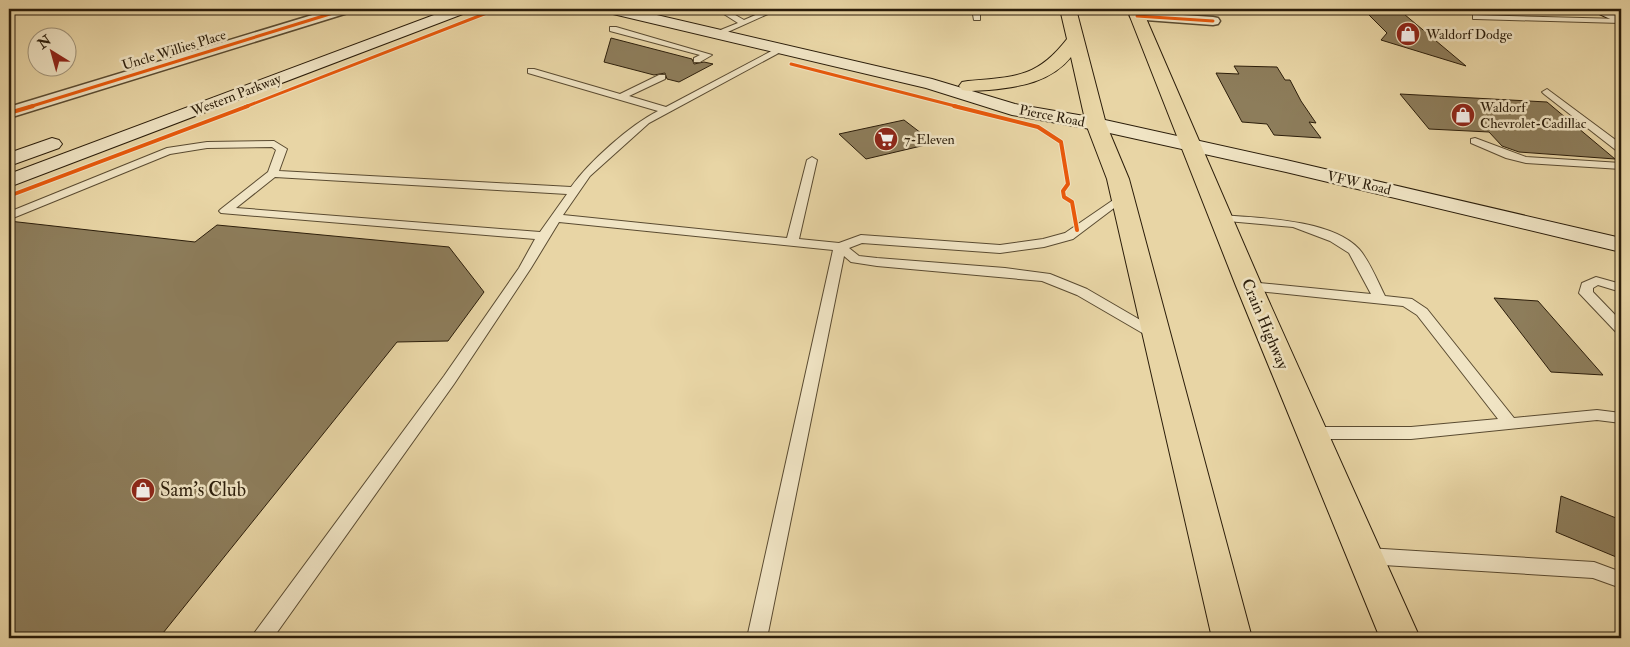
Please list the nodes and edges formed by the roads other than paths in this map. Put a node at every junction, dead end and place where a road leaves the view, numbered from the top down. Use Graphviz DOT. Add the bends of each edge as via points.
graph roads {
  1 [pos="346,9"];
  2 [pos="430,9"];
  3 [pos="463,9"];
  4 [pos="613,9"];
  5 [pos="720,9"];
  6 [pos="735,9"];
  7 [pos="775,9"];
  8 [pos="976,9"];
  9 [pos="1066,9"];
  10 [pos="1601,9"];
  11 [pos="1621,10"];
  12 [pos="1135,12"];
  13 [pos="1476,17"];
  14 [pos="977,18"];
  15 [pos="753,19"];
  16 [pos="1621,20"];
  17 [pos="1213,21"];
  18 [pos="744,23"];
  19 [pos="613,29"];
  20 [pos="721,34"];
  21 [pos="1076,39"];
  22 [pos="784,48"];
  23 [pos="697,60"];
  24 [pos="532,71"];
  25 [pos="662,77"];
  26 [pos="932,84"];
  27 [pos="968,86"];
  28 [pos="1547,92"];
  29 [pos="621,97"];
  30 [pos="149,110"];
  31 [pos="666,110"];
  32 [pos="9,113"];
  33 [pos="1096,124"];
  34 [pos="65,140"];
  35 [pos="1475,141"];
  36 [pos="1189,145"];
  37 [pos="1621,149"];
  38 [pos="9,160"];
  39 [pos="812,160"];
  40 [pos="1621,166"];
  41 [pos="273,174"];
  42 [pos="9,181"];
  43 [pos="575,192"];
  44 [pos="1122,198"];
  45 [pos="9,216"];
  46 [pos="557,218"];
  47 [pos="1220,218"];
  48 [pos="543,236"];
  49 [pos="792,242"];
  50 [pos="1621,245"];
  51 [pos="840,246"];
  52 [pos="1248,286"];
  53 [pos="1621,288"];
  54 [pos="1380,299"];
  55 [pos="1621,329"];
  56 [pos="1156,335"];
  57 [pos="1621,418"];
  58 [pos="1510,424"];
  59 [pos="1312,433"];
  60 [pos="1365,556"];
  61 [pos="1621,580"];
  62 [pos="262,638"];
  63 [pos="757,638"];
  64 [pos="1232,638"];
  65 [pos="1400,638"];
  1 -- 32 [label="street, Uncle Willies Place"];
  2 -- 30 [label="main road, Western Parkway"];
  3 -- 42 [label="main road, Western Parkway"];
  4 -- 20 [label="main road, Pierce Road"];
  5 -- 18 [label="lane"];
  6 -- 15 [label="lane"];
  7 -- 15 [label="lane"];
  8 -- 14 [label="lane"];
  9 -- 21 [label="highway"];
  10 -- 11 [label="lane"];
  10 -- 16 [label="main road"];
  12 -- 17 [label="street"];
  12 -- 36 [label="highway, Crain Highway"];
  13 -- 16 [label="lane"];
  15 -- 18 [label="lane"];
  18 -- 20 [label="lane"];
  19 -- 23 [label="lane" via="708,55"];
  20 -- 22 [label="main road, Pierce Road"];
  21 -- 27 [label="highway" via="1058,61 1034,76"];
  21 -- 33 [label="highway"];
  22 -- 26 [label="main road, Pierce Road"];
  22 -- 31 [label="lane"];
  24 -- 29 [label="lane"];
  25 -- 29 [label="lane"];
  26 -- 27 [label="main road, Pierce Road"];
  26 -- 33 [label="main road, Pierce Road" via="1012,109"];
  27 -- 33 [label="main road, Pierce Road" via="1057,106"];
  28 -- 37 [label="lane"];
  29 -- 31 [label="lane"];
  31 -- 43 [label="lane" via="623,140 586,174"];
  33 -- 36 [label="main road, VFW Road"];
  33 -- 44 [label="highway" via="1118,179"];
  34 -- 38 [label="main road"];
  35 -- 40 [label="lane" via="1526,160"];
  36 -- 47 [label="highway, Crain Highway"];
  36 -- 50 [label="main road, VFW Road"];
  39 -- 49 [label="lane"];
  41 -- 43 [label="lane"];
  41 -- 45 [label="lane" via="282,149 274,144 190,146 167,151"];
  41 -- 48 [label="lane" via="225,211"];
  43 -- 46 [label="lane"];
  44 -- 51 [label="lane" via="1069,236 1044,243 1000,249 861,238"];
  44 -- 56 [label="highway"];
  46 -- 48 [label="lane"];
  46 -- 49 [label="lane"];
  47 -- 52 [label="highway, Crain Highway"];
  47 -- 54 [label="lane" via="1295,224 1334,238 1354,251"];
  48 -- 62 [label="lane" via="449,380"];
  49 -- 51 [label="lane"];
  51 -- 56 [label="lane" via="855,259 1045,278 1082,292"];
  51 -- 63 [label="lane"];
  52 -- 54 [label="lane"];
  52 -- 59 [label="highway, Crain Highway"];
  53 -- 55 [label="lane" via="1596,282 1586,286 1586,293"];
  54 -- 58 [label="lane" via="1407,302 1422,312"];
  56 -- 64 [label="highway"];
  57 -- 58 [label="lane" via="1596,416"];
  58 -- 59 [label="lane" via="1411,433"];
  59 -- 60 [label="highway, Crain Highway"];
  60 -- 61 [label="lane" via="1594,570"];
  60 -- 65 [label="highway, Crain Highway"];
}
